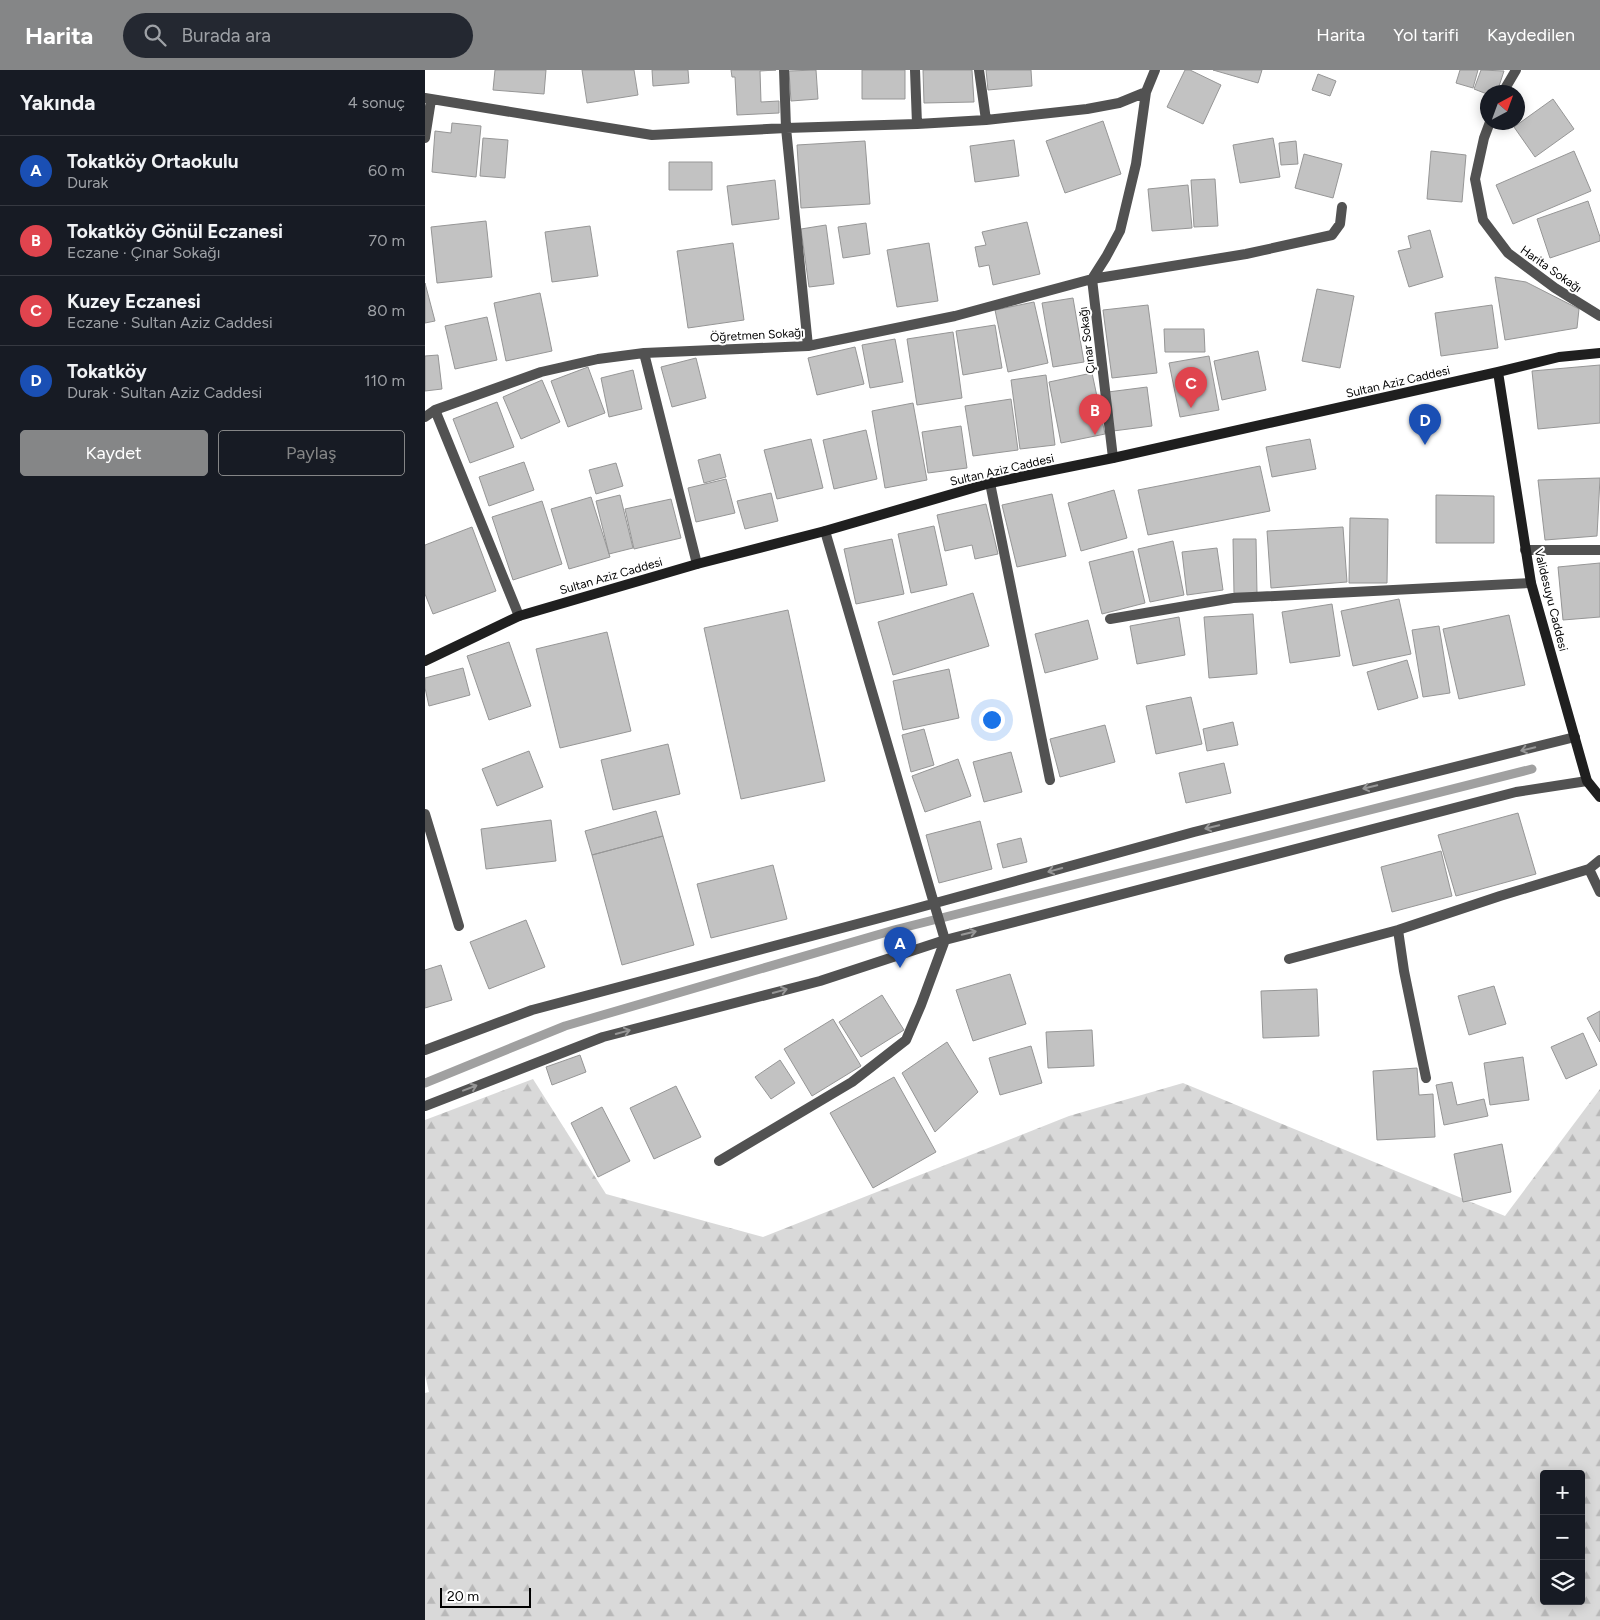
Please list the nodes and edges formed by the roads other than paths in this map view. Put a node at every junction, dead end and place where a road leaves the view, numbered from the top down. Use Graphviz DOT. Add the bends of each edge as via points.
graph roads {
  1 [pos="784,70"];
  2 [pos="915,70"];
  3 [pos="979,70"];
  4 [pos="1155,70"];
  5 [pos="1516,70"];
  6 [pos="1507,85"];
  7 [pos="1146,92"];
  8 [pos="428,99"];
  9 [pos="986,120"];
  10 [pos="917,124"];
  11 [pos="786,128"];
  12 [pos="1487,130"];
  13 [pos="425,138"];
  14 [pos="1342,207"];
  15 [pos="1092,279"];
  16 [pos="1600,316"];
  17 [pos="808,346"];
  18 [pos="644,353"];
  19 [pos="1600,353"];
  20 [pos="1498,372"];
  21 [pos="435,410"];
  22 [pos="425,417"];
  23 [pos="1113,458"];
  24 [pos="990,483"];
  25 [pos="825,531"];
  26 [pos="1525,550"];
  27 [pos="1600,550"];
  28 [pos="697,564"];
  29 [pos="1531,583"];
  30 [pos="519,616"];
  31 [pos="1110,619"];
  32 [pos="425,661"];
  33 [pos="1575,737"];
  34 [pos="1051,780"];
  35 [pos="1587,781"];
  36 [pos="1600,797"];
  37 [pos="425,814"];
  38 [pos="1600,860"];
  39 [pos="1589,869"];
  40 [pos="1600,892"];
  41 [pos="459,926"];
  42 [pos="1398,930"];
  43 [pos="945,940"];
  44 [pos="1289,959"];
  45 [pos="425,1050"];
  46 [pos="1426,1078"];
  47 [pos="425,1106"];
  48 [pos="719,1161"];
  1 -- 11 [label="street"];
  2 -- 10 [label="street"];
  3 -- 9 [label="street"];
  4 -- 7 [label="street"];
  5 -- 6 [label="street"];
  7 -- 9 [label="street" via="1119,103 1087,110"];
  7 -- 15 [label="street" via="1136,164 1119,231"];
  8 -- 11 [label="street" via="652,135"];
  8 -- 13 [label="street"];
  9 -- 10 [label="street"];
  10 -- 11 [label="street"];
  11 -- 17 [label="street"];
  12 -- 16 [label="street, Harita Sokağı" via="1475,179 1483,220 1508,253"];
  14 -- 15 [label="street, Öğretmen Sokağı" via="1340,224 1332,235 1246,254"];
  15 -- 17 [label="street, Öğretmen Sokağı" via="955,316"];
  15 -- 23 [label="street, Çınar Sokağı"];
  17 -- 18 [label="street, Öğretmen Sokağı"];
  18 -- 21 [label="street, Öğretmen Sokağı" via="598,358 541,372"];
  18 -- 28 [label="street"];
  19 -- 20 [label="street, Sultan Aziz Caddesi" via="1559,357"];
  20 -- 23 [label="street, Sultan Aziz Caddesi"];
  20 -- 26 [label="street, Validesuyu Caddesi"];
  21 -- 22 [label="street, Öğretmen Sokağı"];
  21 -- 30 [label="street"];
  23 -- 24 [label="street, Sultan Aziz Caddesi"];
  24 -- 25 [label="street, Sultan Aziz Caddesi"];
  24 -- 34 [label="street"];
  25 -- 28 [label="street, Sultan Aziz Caddesi"];
  25 -- 43 [label="street, bridge"];
  26 -- 27 [label="street"];
  26 -- 29 [label="street, Validesuyu Caddesi"];
  28 -- 30 [label="street, Sultan Aziz Caddesi"];
  29 -- 31 [label="street" via="1233,598"];
  29 -- 33 [label="street, Validesuyu Caddesi"];
  30 -- 32 [label="street, Sultan Aziz Caddesi"];
  33 -- 35 [label="street, Validesuyu Caddesi"];
  33 -- 45 [label="street, one-way" via="1193,832 532,1010"];
  35 -- 36 [label="street, Validesuyu Caddesi"];
  43 -- 35 [label="street, one-way" via="1516,792"];
  37 -- 41 [label="street"];
  38 -- 39 [label="street"];
  39 -- 40 [label="street"];
  39 -- 42 [label="street"];
  42 -- 44 [label="street"];
  42 -- 46 [label="street"];
  47 -- 43 [label="street, one-way" via="603,1037 820,981"];
  43 -- 48 [label="street" via="906,1040 852,1082"];
}
